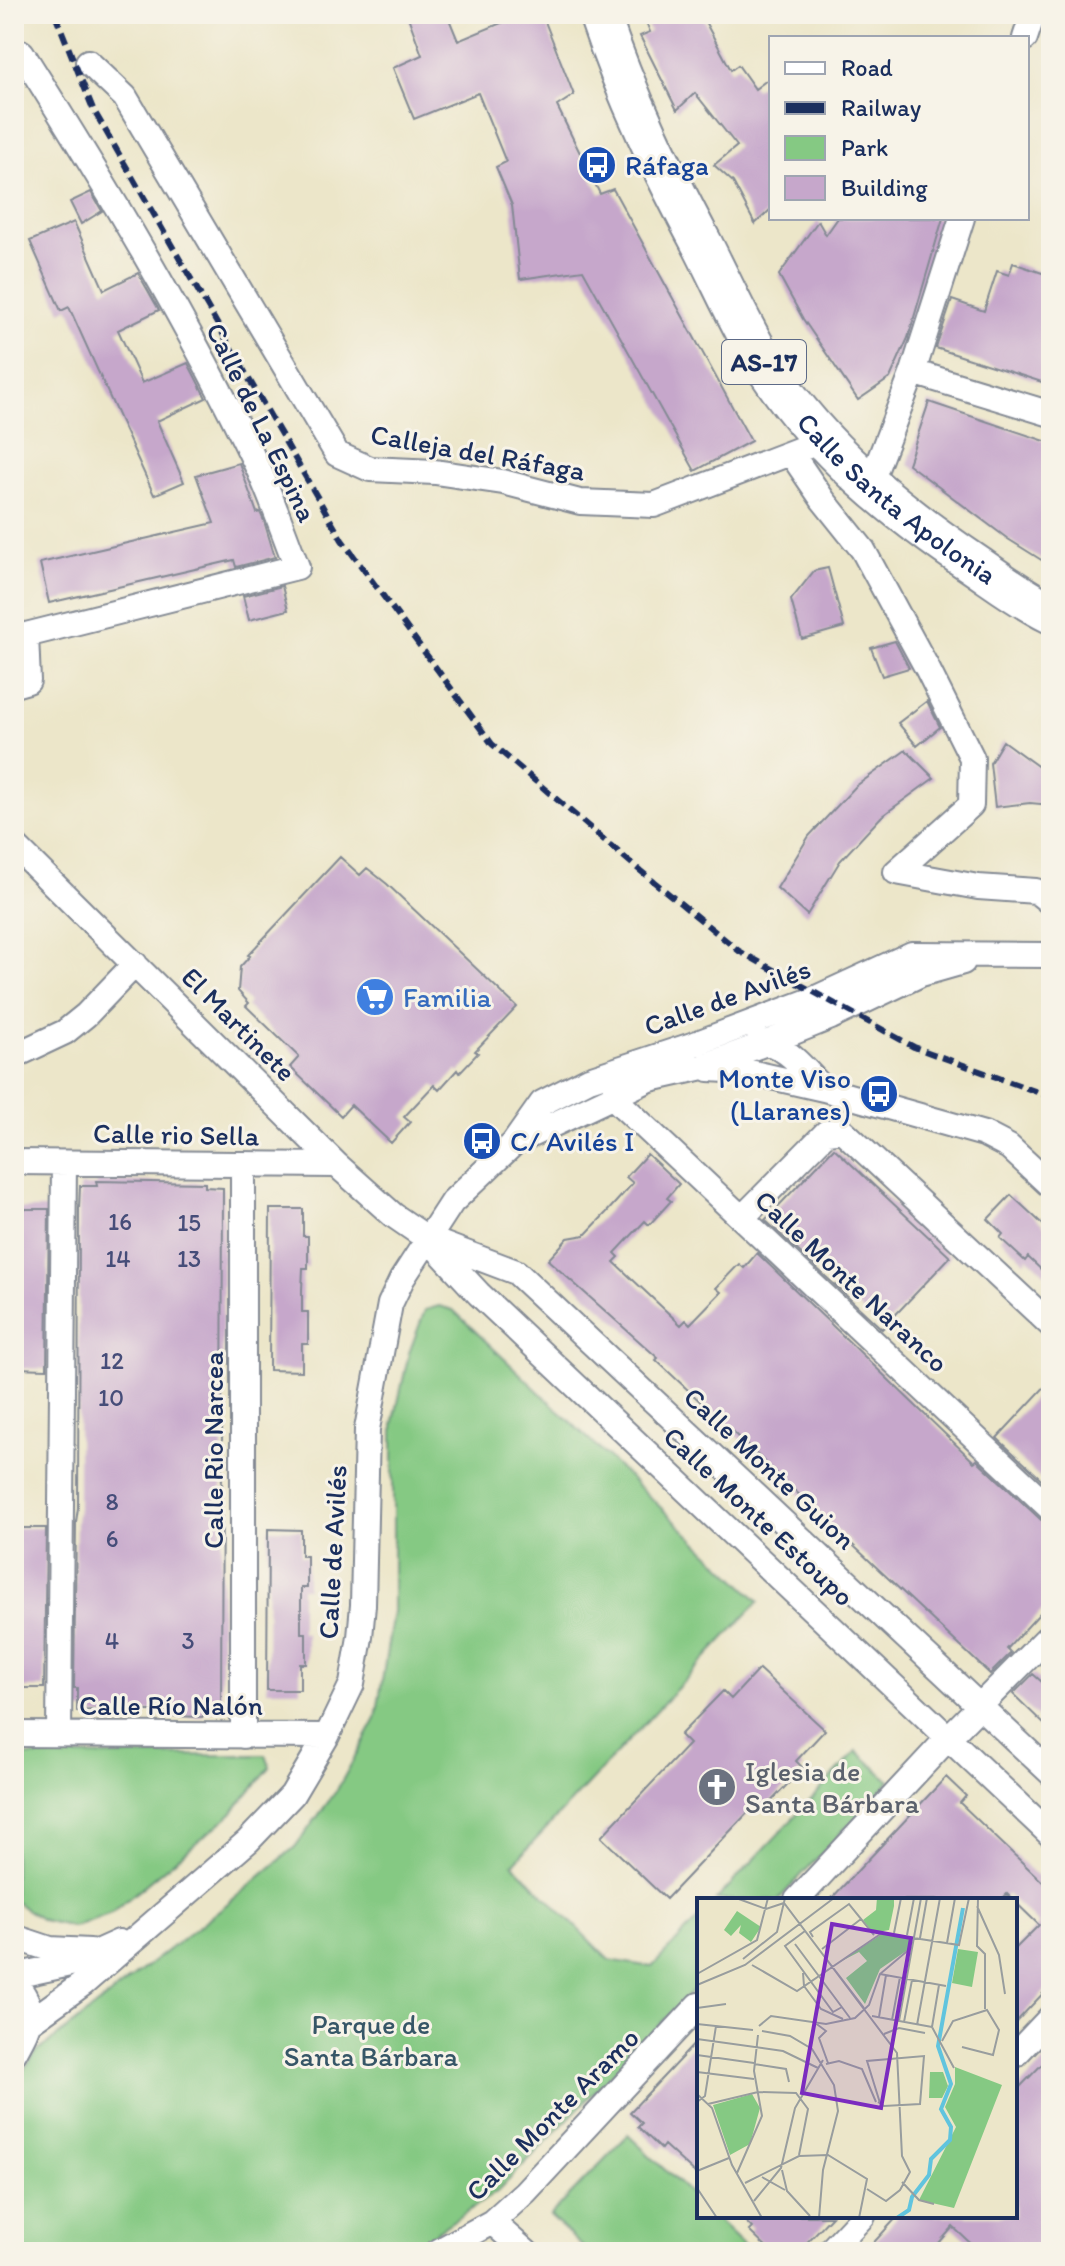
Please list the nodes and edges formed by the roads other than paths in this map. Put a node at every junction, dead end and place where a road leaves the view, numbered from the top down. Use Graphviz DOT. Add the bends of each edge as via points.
graph roads {
  1 [pos="599,14"];
  2 [pos="1033,14"];
  3 [pos="1026,36"];
  4 [pos="18,51"];
  5 [pos="88,62"];
  6 [pos="56,68"];
  7 [pos="961,220"];
  8 [pos="913,372"];
  9 [pos="1051,414"];
  10 [pos="808,446"];
  11 [pos="869,487"];
  12 [pos="1051,613"];
  13 [pos="14,685"];
  14 [pos="14,845"];
  15 [pos="1051,903"];
  16 [pos="1051,955"];
  17 [pos="984,956"];
  18 [pos="135,964"];
  19 [pos="814,999"];
  20 [pos="831,1017"];
  21 [pos="769,1042"];
  22 [pos="14,1056"];
  23 [pos="696,1056"];
  24 [pos="785,1081"];
  25 [pos="816,1081"];
  26 [pos="612,1096"];
  27 [pos="513,1144"];
  28 [pos="14,1162"];
  29 [pos="64,1163"];
  30 [pos="243,1164"];
  31 [pos="337,1165"];
  32 [pos="1051,1186"];
  33 [pos="742,1218"];
  34 [pos="428,1239"];
  35 [pos="1051,1325"];
  36 [pos="1051,1509"];
  37 [pos="1051,1634"];
  38 [pos="981,1706"];
  39 [pos="14,1734"];
  40 [pos="59,1734"];
  41 [pos="243,1736"];
  42 [pos="327,1736"];
  43 [pos="949,1737"];
  44 [pos="1051,1773"];
  45 [pos="1051,1835"];
  46 [pos="799,1898"];
  47 [pos="146,1928"];
  48 [pos="14,1937"];
  49 [pos="100,1951"];
  50 [pos="14,1976"];
  51 [pos="14,1982"];
  52 [pos="697,2007"];
  53 [pos="1051,2017"];
  54 [pos="31,2021"];
  55 [pos="14,2053"];
  56 [pos="1017,2053"];
  57 [pos="861,2218"];
  58 [pos="492,2222"];
  59 [pos="437,2252"];
  60 [pos="526,2252"];
  61 [pos="829,2252"];
  1 -- 10 [label="main road, Calle Santa Apolonia / AS-17" via="618,70 676,197"];
  2 -- 3 [label="street"];
  4 -- 6 [label="street"];
  4 -- 13 [label="street, Calle de La Espina" via="103,181 190,338 257,467 297,567 26,635 28,681"];
  5 -- 10 [label="street, Calleja del Ráfaga" via="125,97 337,454 370,469 503,482 580,502 654,505"];
  7 -- 8 [label="street"];
  8 -- 9 [label="street"];
  8 -- 11 [label="street"];
  10 -- 11 [label="main road, Calle Santa Apolonia / AS-17"];
  10 -- 15 [label="street" via="823,500 863,550 972,758 971,805 896,872 1036,891"];
  11 -- 12 [label="main road, Calle Santa Apolonia / AS-17" via="934,537"];
  14 -- 18 [label="street, El Martinete"];
  16 -- 17 [label="street, Calle de Avilés"];
  17 -- 19 [label="street, Calle de Avilés" via="912,954"];
  17 -- 20 [label="street, Calle de Avilés" via="921,974"];
  18 -- 22 [label="street" via="65,1032"];
  18 -- 31 [label="street, El Martinete"];
  19 -- 21 [label="street"];
  19 -- 23 [label="street, Calle de Avilés"];
  20 -- 21 [label="street, Calle de Avilés"];
  20 -- 25 [label="street" via="809,1042"];
  21 -- 23 [label="street, Calle de Avilés"];
  21 -- 24 [label="street" via="772,1064"];
  21 -- 25 [label="street"];
  23 -- 24 [label="street"];
  23 -- 26 [label="street, Calle de Avilés"];
  23 -- 27 [label="street, Calle de Avilés" via="589,1079 542,1103"];
  24 -- 25 [label="street"];
  25 -- 32 [label="street" via="984,1134 1009,1147"];
  26 -- 27 [label="street, Calle de Avilés"];
  26 -- 33 [label="street, Calle Monte Naranco"];
  27 -- 34 [label="street, Calle de Avilés" via="452,1202"];
  28 -- 29 [label="street, Calle rio Sella"];
  29 -- 30 [label="street, Calle rio Sella"];
  29 -- 40 [label="street"];
  30 -- 31 [label="street, Calle rio Sella"];
  30 -- 41 [label="street, Calle Rio Narcea"];
  31 -- 34 [label="street, El Martinete"];
  33 -- 35 [label="street" via="827,1132 842,1130"];
  33 -- 36 [label="street, Calle Monte Naranco"];
  34 -- 38 [label="street, Calle Monte Guion" via="516,1272"];
  34 -- 42 [label="street, Calle de Avilés" via="390,1304 367,1429 360,1637 352,1684"];
  34 -- 43 [label="street, Calle Monte Estoupo" via="479,1294"];
  37 -- 38 [label="street"];
  38 -- 43 [label="street"];
  38 -- 44 [label="street, Calle Monte Guion"];
  39 -- 40 [label="street, Calle Río Nalón"];
  40 -- 41 [label="street, Calle Río Nalón"];
  41 -- 42 [label="street, Calle Río Nalón"];
  42 -- 47 [label="street, Calle de Avilés" via="292,1795 248,1841"];
  43 -- 45 [label="street, Calle Monte Estoupo"];
  43 -- 46 [label="street"];
  47 -- 49 [label="street, Calle de Avilés"];
  47 -- 54 [label="street, Calle de Avilés"];
  48 -- 49 [label="street, Calle de Avilés" via="50,1949"];
  49 -- 50 [label="street, Calle de Avilés" via="70,1964"];
  51 -- 54 [label="street" via="26,1996"];
  52 -- 58 [label="street, Calle Monte Aramo"];
  53 -- 56 [label="street"];
  54 -- 55 [label="street"];
  57 -- 61 [label="street"];
  58 -- 59 [label="street, Calle Monte Aramo"];
  58 -- 60 [label="street"];
}
